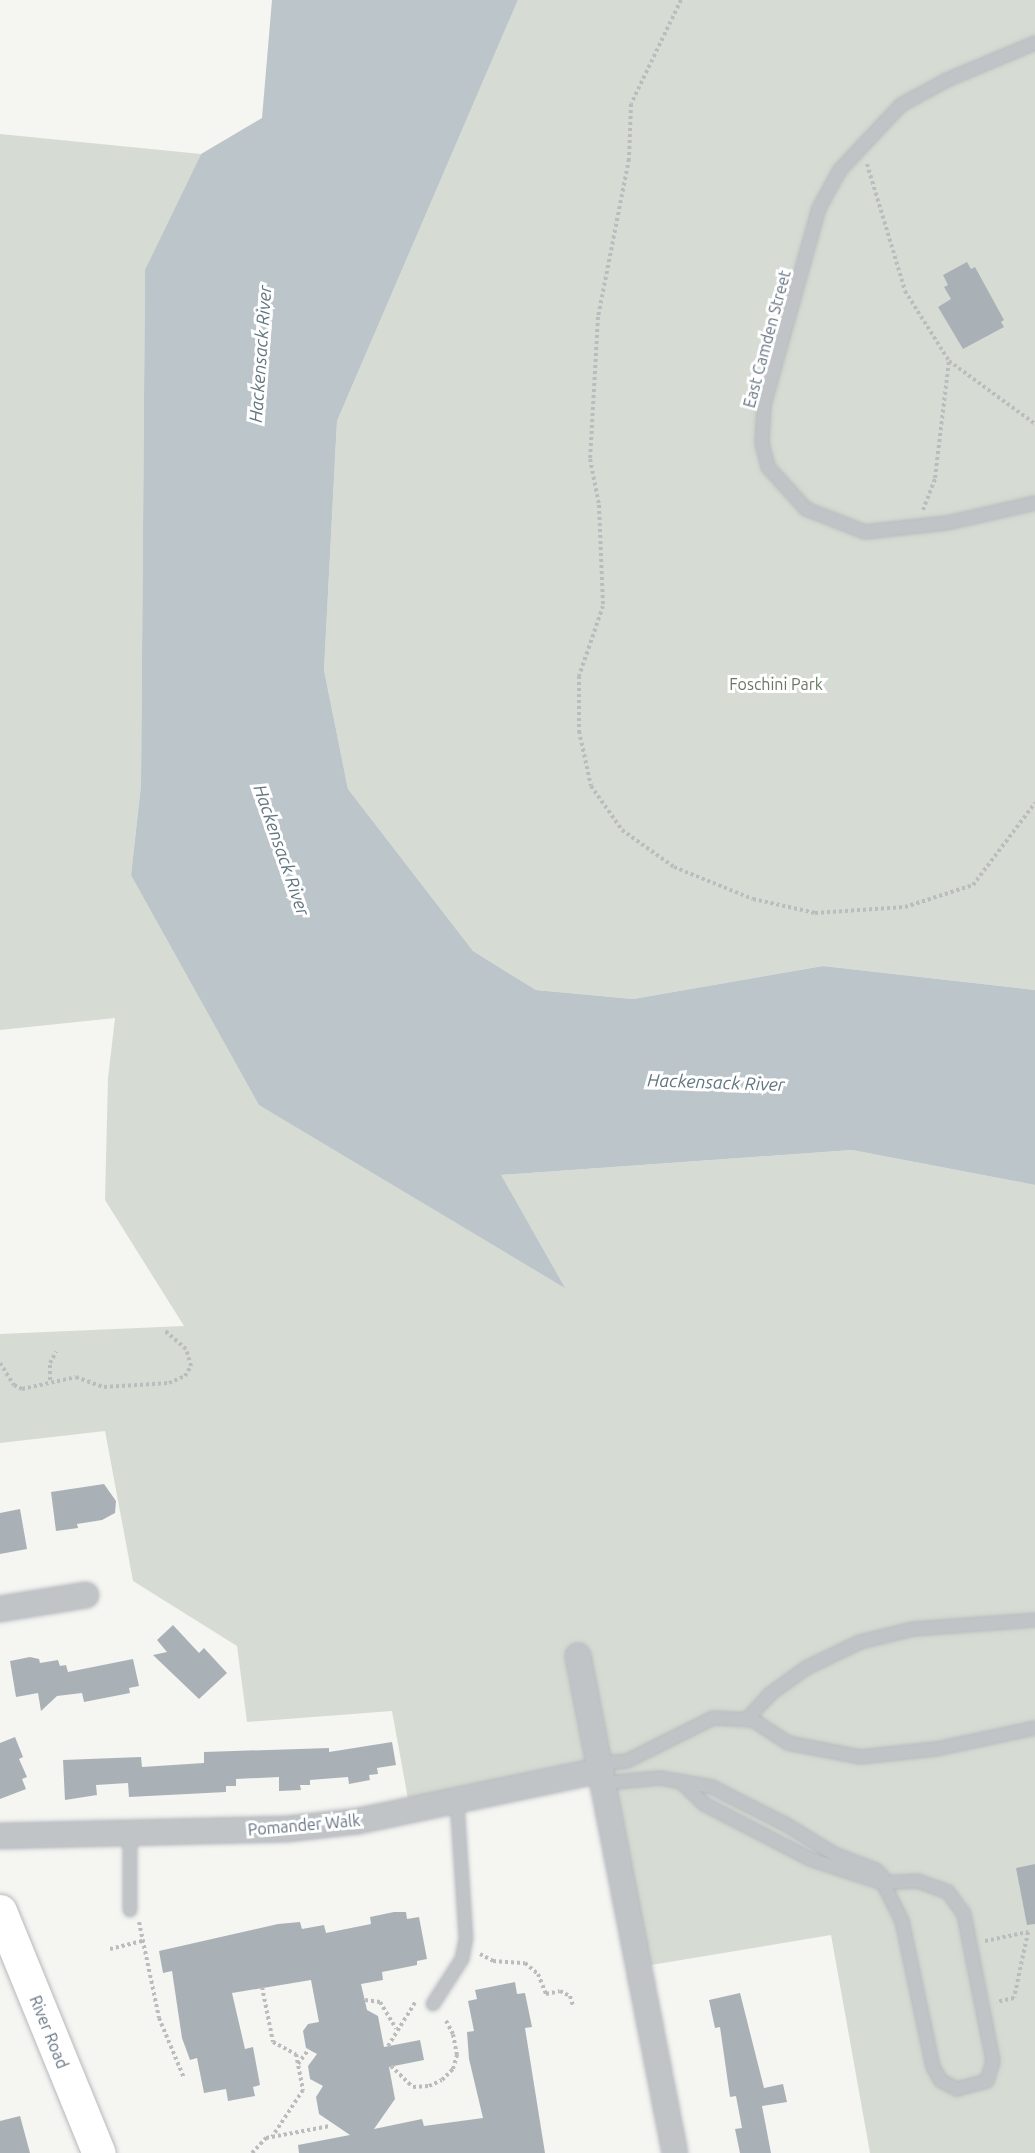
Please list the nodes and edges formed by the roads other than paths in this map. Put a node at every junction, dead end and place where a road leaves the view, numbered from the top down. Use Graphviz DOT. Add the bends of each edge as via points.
graph roads {
  1 [pos="1035,43"];
  2 [pos="1035,503"];
  3 [pos="86,1595"];
  4 [pos="0,1609"];
  5 [pos="1035,1620"];
  6 [pos="579,1656"];
  7 [pos="747,1719"];
  8 [pos="1035,1728"];
  9 [pos="603,1772"];
  10 [pos="684,1785"];
  11 [pos="457,1802"];
  12 [pos="130,1833"];
  13 [pos="0,1836"];
  14 [pos="883,1883"];
  15 [pos="134,1910"];
  16 [pos="2,1922"];
  17 [pos="433,2004"];
  18 [pos="99,2153"];
  19 [pos="675,2153"];
  1 -- 2 [label="lane, East Camden Street" via="946,80 901,105 840,170 819,208 764,405 762,443 768,467 806,509 865,532 911,528"];
  3 -- 4 [label="street"];
  5 -- 7 [label="lane" via="913,1629 860,1642 806,1668 770,1694"];
  6 -- 9 [label="street"];
  7 -- 8 [label="lane" via="788,1743 860,1757 936,1749"];
  7 -- 9 [label="lane" via="713,1718"];
  9 -- 10 [label="lane" via="660,1778"];
  9 -- 11 [label="street, Pomander Walk"];
  9 -- 19 [label="street"];
  10 -- 14 [label="lane" via="704,1803 794,1852"];
  10 -- 14 [label="lane" via="722,1791 834,1854 876,1870"];
  11 -- 12 [label="street, Pomander Walk" via="287,1829"];
  11 -- 17 [label="lane" via="466,1941 462,1959"];
  12 -- 13 [label="street, Pomander Walk"];
  12 -- 15 [label="lane"];
  14 -- 14 [label="lane" via="902,1921 933,2067 949,2087 976,2086 991,2074 993,2061 964,1914 948,1892 918,1881"];
  16 -- 18 [label="main road, River Road"];
}
